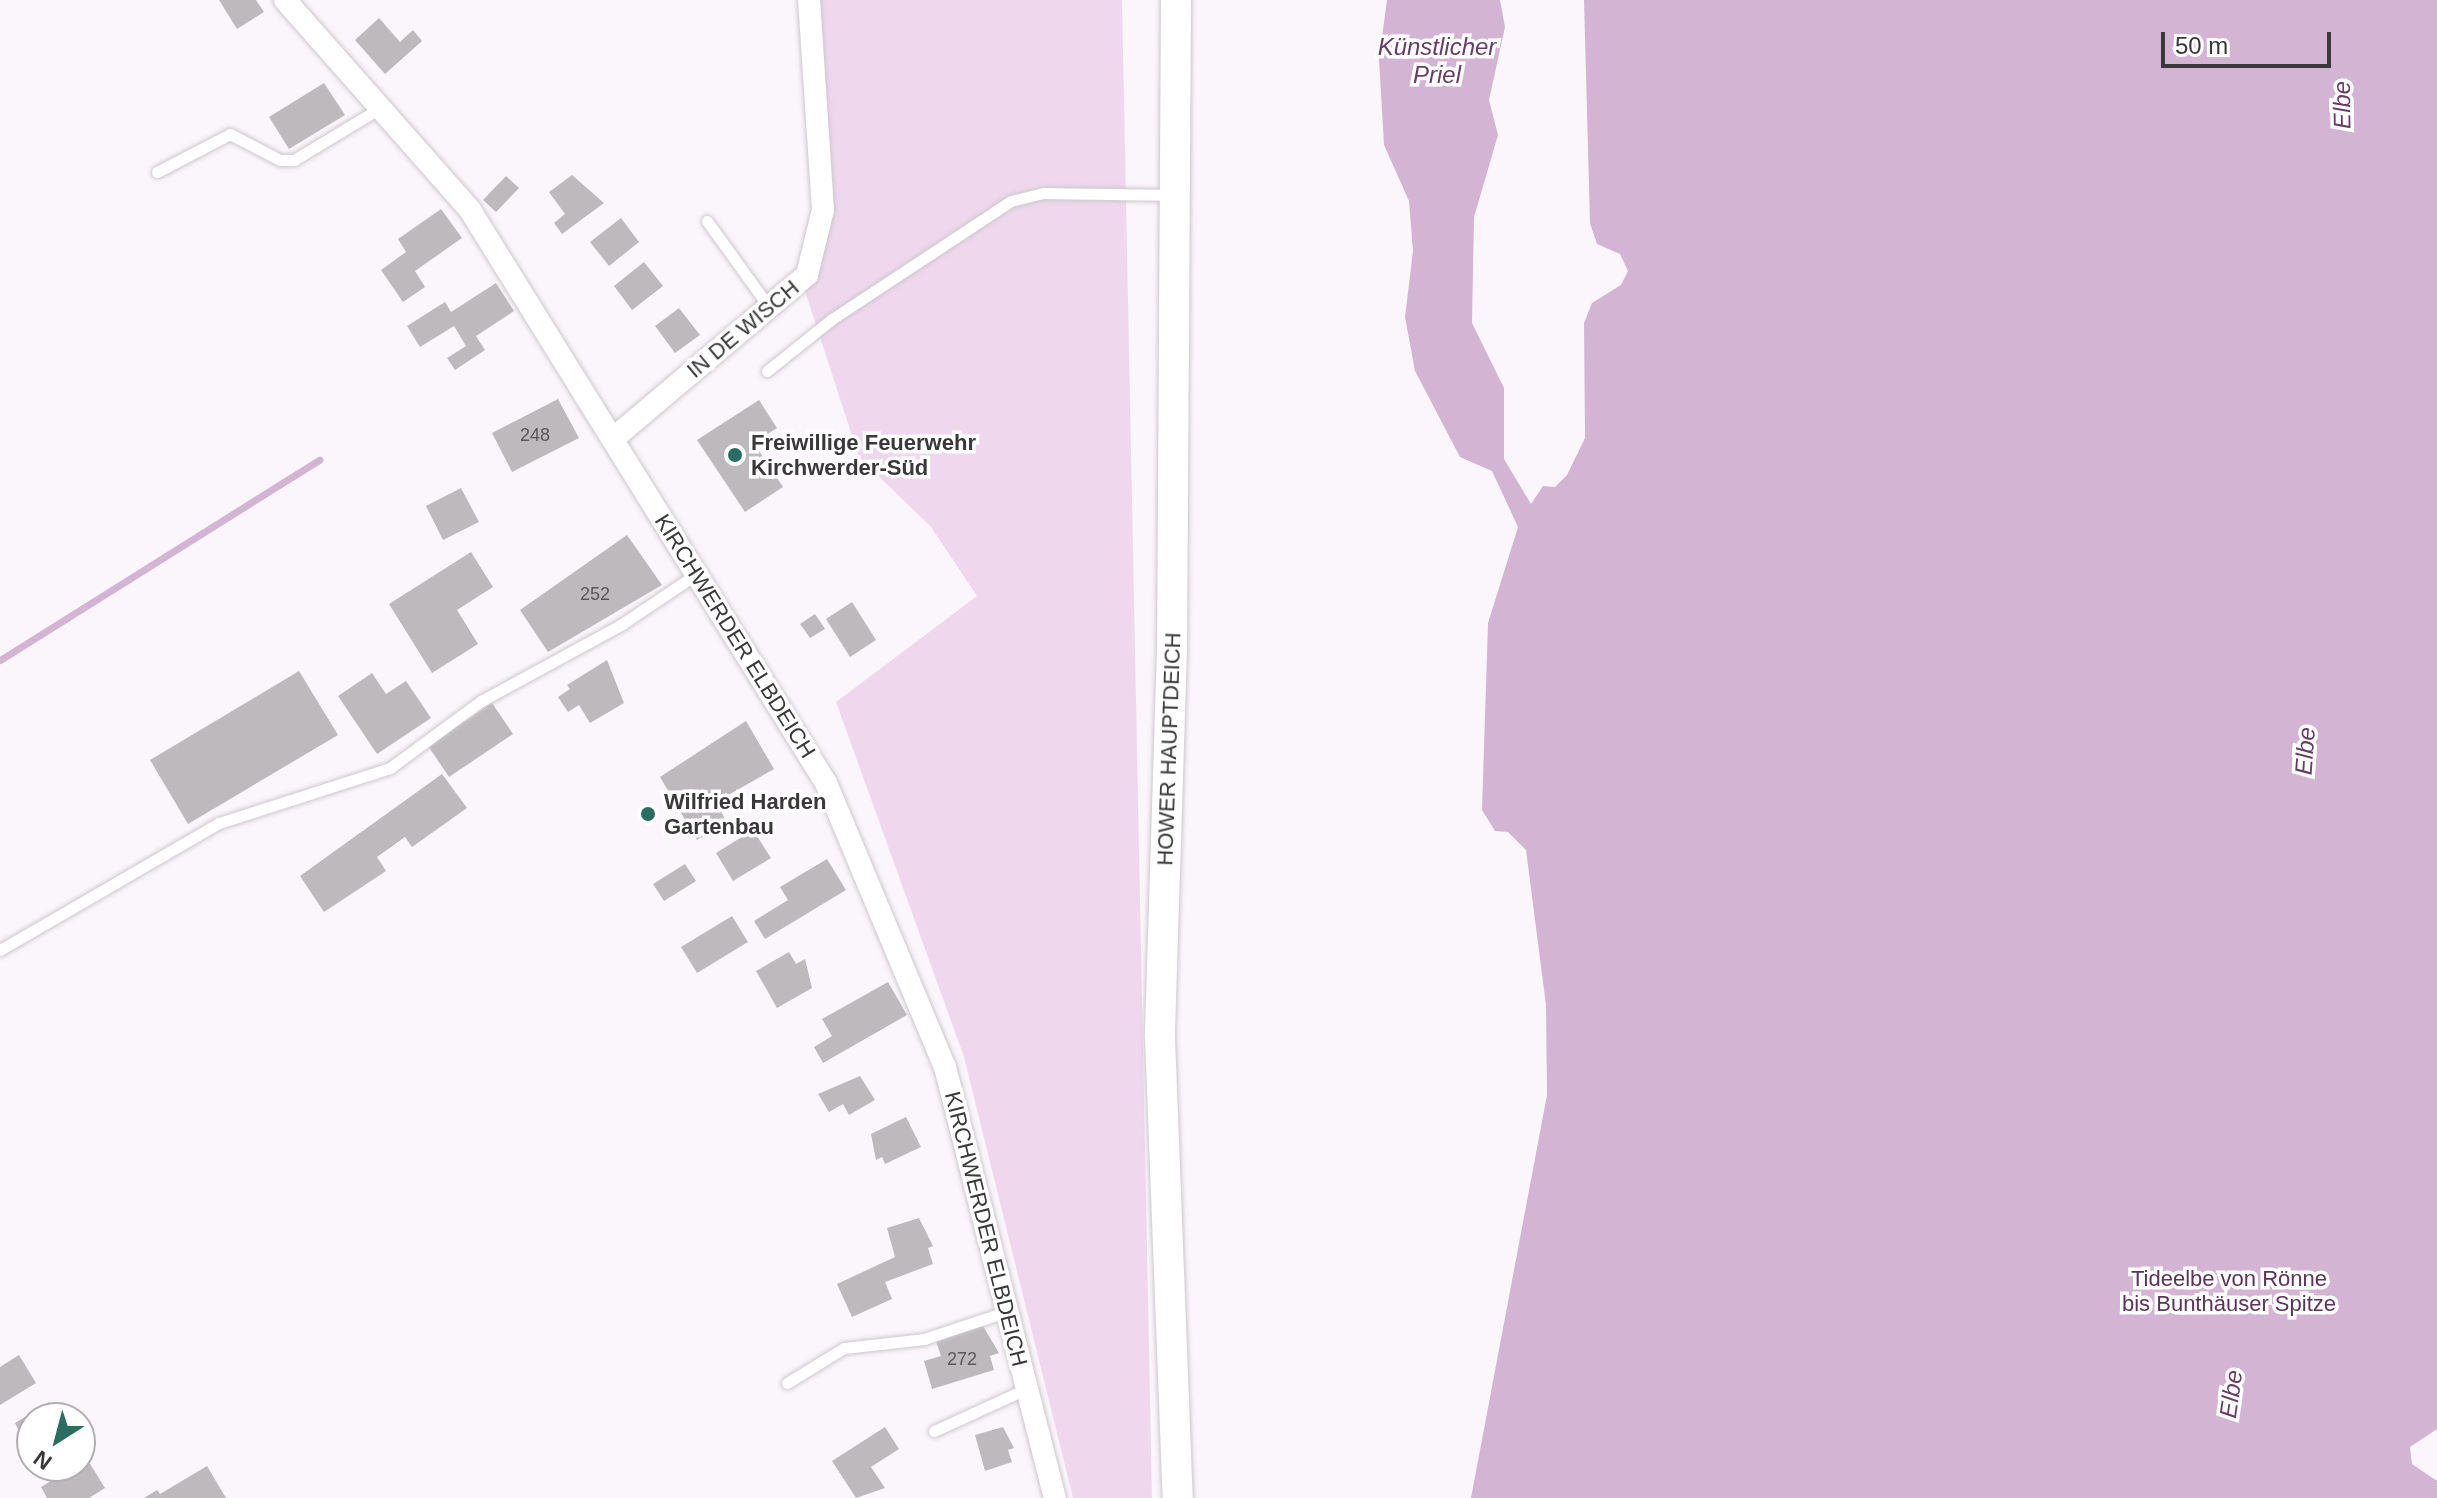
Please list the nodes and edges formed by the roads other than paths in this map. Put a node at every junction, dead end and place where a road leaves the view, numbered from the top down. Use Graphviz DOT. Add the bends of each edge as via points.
graph roads {
  1 [pos="285,0"];
  2 [pos="809,0"];
  3 [pos="1176,0"];
  4 [pos="380,108"];
  5 [pos="157,172"];
  6 [pos="1174,195"];
  7 [pos="707,221"];
  8 [pos="769,307"];
  9 [pos="767,371"];
  10 [pos="614,438"];
  11 [pos="695,575"];
  12 [pos="0,950"];
  13 [pos="1005,1312"];
  14 [pos="787,1383"];
  15 [pos="1026,1389"];
  16 [pos="934,1431"];
  17 [pos="1055,1498"];
  18 [pos="1178,1498"];
  1 -- 4 [label="street, KIRCHWERDER ELBDEICH"];
  2 -- 8 [label="street, IN DE WISCH" via="823,210 807,275"];
  3 -- 6 [label="street, HOWER HAUPTDEICH"];
  4 -- 5 [label="lane" via="294,160 280,160 230,134"];
  4 -- 10 [label="street, KIRCHWERDER ELBDEICH" via="470,210"];
  6 -- 9 [label="lane" via="1044,193 1011,201 832,319"];
  6 -- 18 [label="street, HOWER HAUPTDEICH" via="1172,649 1160,1037"];
  7 -- 8 [label="lane"];
  8 -- 10 [label="street, IN DE WISCH"];
  10 -- 11 [label="street, KIRCHWERDER ELBDEICH"];
  11 -- 12 [label="lane" via="622,624 481,701 390,768 219,823"];
  11 -- 13 [label="street, KIRCHWERDER ELBDEICH" via="826,783 945,1067"];
  13 -- 14 [label="lane" via="924,1339 844,1348"];
  13 -- 15 [label="street, KIRCHWERDER ELBDEICH"];
  15 -- 16 [label="lane"];
  15 -- 17 [label="street, KIRCHWERDER ELBDEICH"];
}
